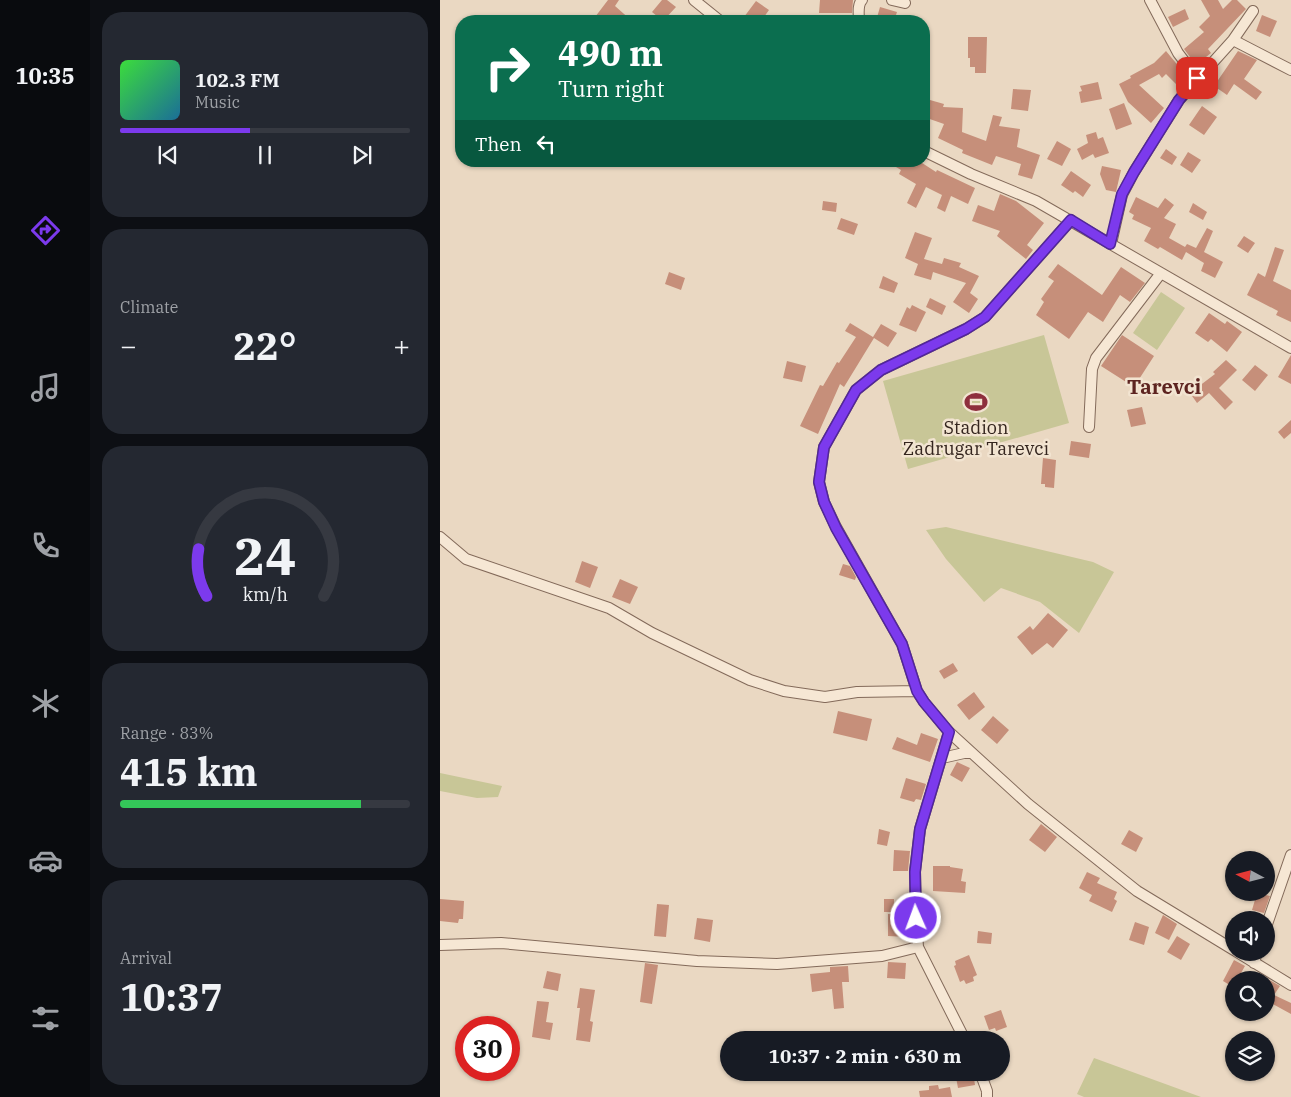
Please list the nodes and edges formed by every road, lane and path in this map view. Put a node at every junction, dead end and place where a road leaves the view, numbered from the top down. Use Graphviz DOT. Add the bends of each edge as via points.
graph roads {
  1 [pos="694,0"];
  2 [pos="862,0"];
  3 [pos="892,0"];
  4 [pos="1150,0"];
  5 [pos="905,3"];
  6 [pos="1253,11"];
  7 [pos="713,15"];
  8 [pos="859,15"];
  9 [pos="1233,40"];
  10 [pos="1291,70"];
  11 [pos="1197,78"];
  12 [pos="930,154"];
  13 [pos="1071,220"];
  14 [pos="1110,244"];
  15 [pos="1161,273"];
  16 [pos="1290,346"];
  17 [pos="1089,427"];
  18 [pos="440,537"];
  19 [pos="917,691"];
  20 [pos="949,732"];
  21 [pos="972,753"];
  22 [pos="942,758"];
  23 [pos="1291,856"];
  24 [pos="1272,911"];
  25 [pos="440,945"];
  26 [pos="1225,945"];
  27 [pos="918,947"];
  28 [pos="1260,961"];
  29 [pos="1291,985"];
  30 [pos="960,1031"];
  31 [pos="983,1081"];
  32 [pos="986,1097"];
  1 -- 7 [label="street"];
  2 -- 8 [label="street"];
  3 -- 5 [label="street"];
  4 -- 11 [label="street" via="1178,53"];
  6 -- 9 [label="street"];
  9 -- 10 [label="street"];
  9 -- 11 [label="street"];
  11 -- 14 [label="street" via="1179,100 1122,194"];
  12 -- 13 [label="street" via="1036,200"];
  13 -- 14 [label="street"];
  13 -- 19 [label="street" via="985,317 881,370 856,390 824,447 819,482 824,502 902,644"];
  14 -- 15 [label="street"];
  15 -- 16 [label="street"];
  15 -- 17 [label="street" via="1096,358 1092,368"];
  18 -- 19 [label="street" via="466,559 609,608 652,633 750,680 784,691 825,697 857,692"];
  19 -- 20 [label="street"];
  20 -- 21 [label="street"];
  20 -- 22 [label="street"];
  21 -- 22 [label="street"];
  21 -- 26 [label="street" via="1028,804 1137,891"];
  22 -- 27 [label="street" via="920,829 915,872"];
  23 -- 24 [label="street"];
  25 -- 27 [label="street" via="501,943 777,964 882,956"];
  27 -- 30 [label="street"];
  28 -- 29 [label="street"];
  31 -- 32 [label="street"];
}
